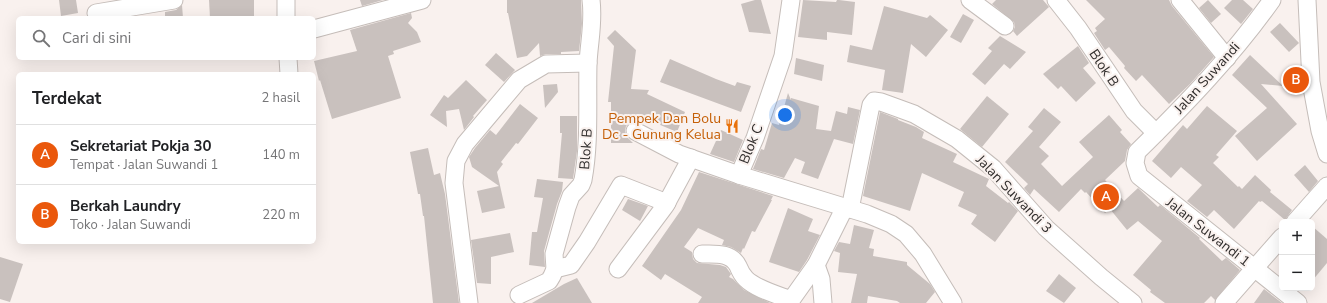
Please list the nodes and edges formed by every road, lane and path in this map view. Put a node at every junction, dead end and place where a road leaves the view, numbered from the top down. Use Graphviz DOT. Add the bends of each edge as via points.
graph roads {
  1 [pos="174,0"];
  2 [pos="286,0"];
  3 [pos="422,0"];
  4 [pos="591,0"];
  5 [pos="791,0"];
  6 [pos="970,0"];
  7 [pos="1056,0"];
  8 [pos="1180,0"];
  9 [pos="1272,0"];
  10 [pos="1307,0"];
  11 [pos="96,13"];
  12 [pos="286,16"];
  13 [pos="1005,26"];
  14 [pos="316,28"];
  15 [pos="1227,58"];
  16 [pos="288,60"];
  17 [pos="588,63"];
  18 [pos="289,72"];
  19 [pos="635,131"];
  20 [pos="1156,133"];
  21 [pos="1137,152"];
  22 [pos="1327,154"];
  23 [pos="691,158"];
  24 [pos="738,175"];
  25 [pos="1327,186"];
  26 [pos="667,202"];
  27 [pos="848,208"];
  28 [pos="1298,219"];
  29 [pos="1279,240"];
  30 [pos="702,254"];
  31 [pos="816,265"];
  32 [pos="1254,268"];
  33 [pos="555,269"];
  34 [pos="618,269"];
  35 [pos="520,295"];
  36 [pos="790,302"];
  37 [pos="469,303"];
  38 [pos="824,303"];
  39 [pos="953,303"];
  40 [pos="1133,303"];
  41 [pos="1224,303"];
  42 [pos="1298,303"];
  1 -- 11 [label="street"];
  2 -- 12 [label="street"];
  3 -- 14 [label="street"];
  4 -- 17 [label="street, Blok B" via="593,15"];
  5 -- 24 [label="street, Blok C" via="783,56 755,138"];
  6 -- 13 [label="street"];
  7 -- 20 [label="street, Blok B" via="1134,111"];
  8 -- 15 [label="street"];
  9 -- 15 [label="street, Jalan Suwandi"];
  10 -- 22 [label="street" via="1311,82 1320,132"];
  15 -- 20 [label="street, Jalan Suwandi"];
  16 -- 18 [label="street"];
  17 -- 33 [label="street, Blok B" via="588,137 584,174 581,185 571,196 567,207 554,254"];
  17 -- 37 [label="street" via="546,64 518,80 465,144 456,161 454,183"];
  19 -- 23 [label="street"];
  20 -- 21 [label="street, Jalan Suwandi"];
  21 -- 32 [label="street, Jalan Suwandi 1" via="1135,163 1138,176"];
  23 -- 24 [label="street"];
  23 -- 26 [label="street"];
  24 -- 27 [label="street, Blok C"];
  25 -- 28 [label="street"];
  26 -- 33 [label="street" via="622,185 571,265"];
  26 -- 34 [label="street"];
  27 -- 31 [label="street"];
  27 -- 39 [label="street, Blok C" via="880,218 906,234 923,254"];
  27 -- 40 [label="street, Jalan Suwandi 3" via="871,105 874,101 881,102 914,114 957,139 993,168 1046,228"];
  29 -- 32 [label="street"];
  30 -- 36 [label="street" via="729,256 746,279"];
  31 -- 36 [label="street"];
  31 -- 38 [label="street" via="821,279"];
  32 -- 41 [label="street"];
  32 -- 42 [label="street, Jalan Suwandi 1"];
  33 -- 35 [label="street" via="549,281"];
}
